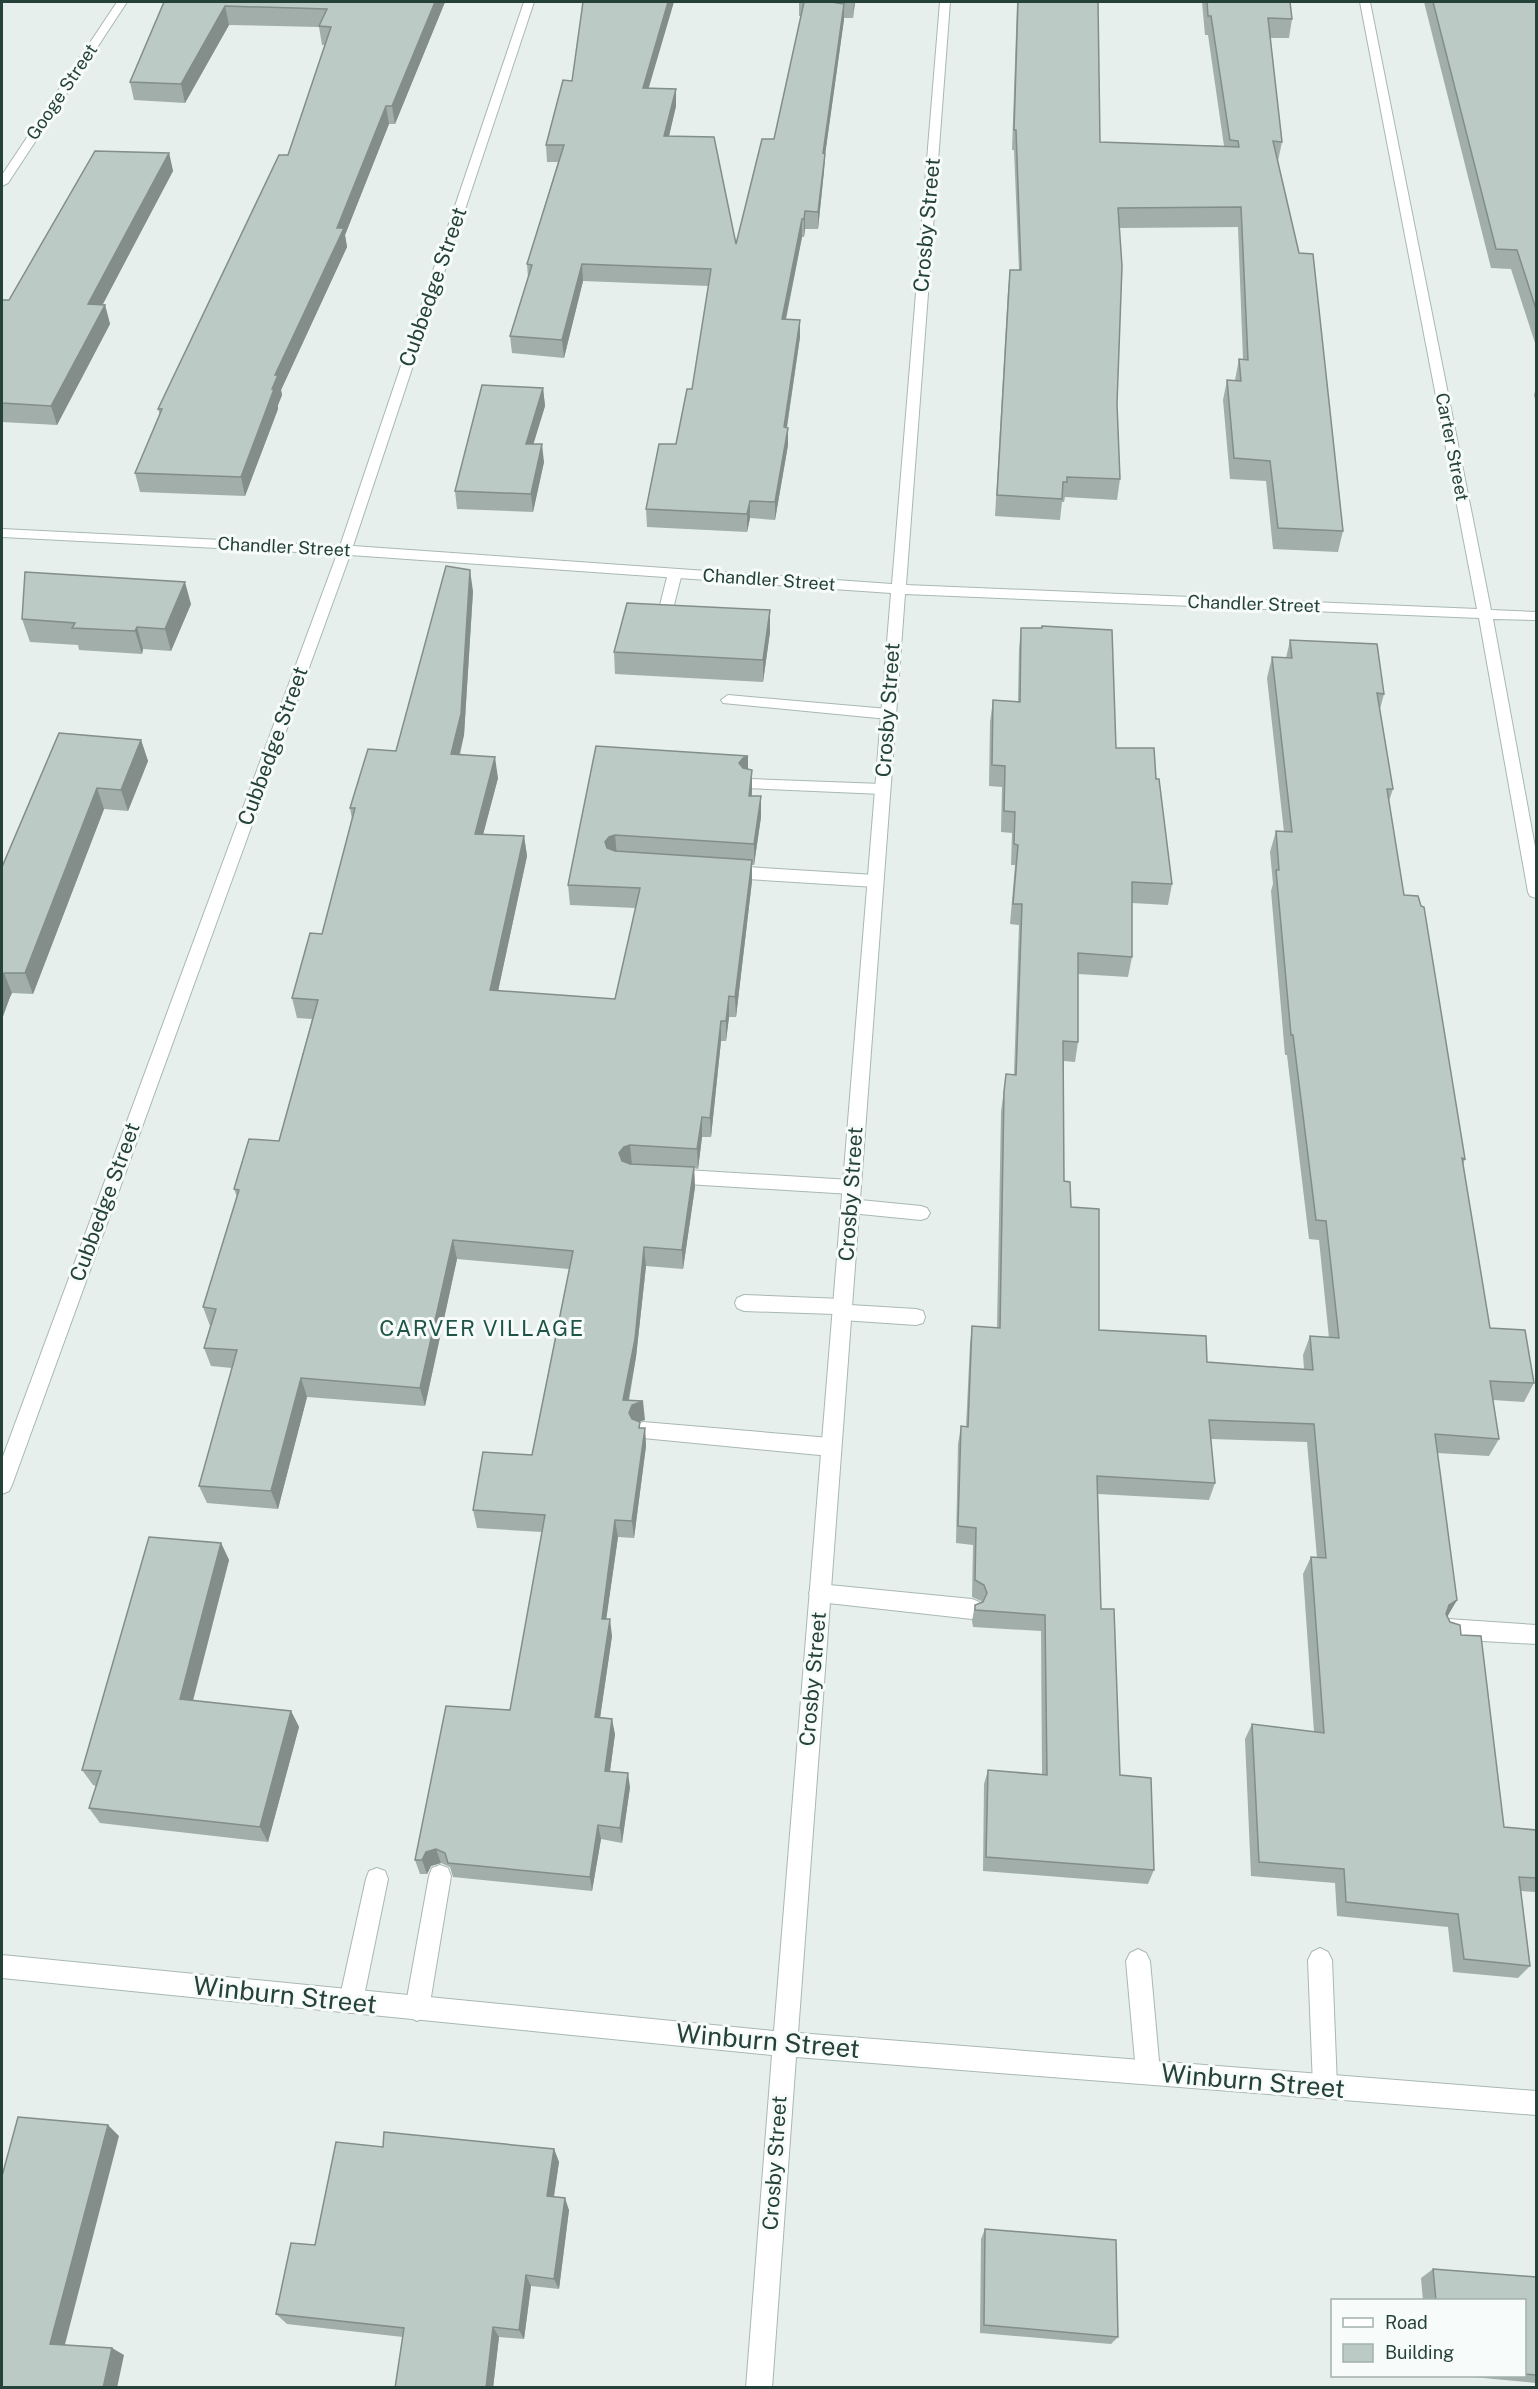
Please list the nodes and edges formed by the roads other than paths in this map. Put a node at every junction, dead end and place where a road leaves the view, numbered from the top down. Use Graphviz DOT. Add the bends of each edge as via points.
graph roads {
  1 [pos="122,2"];
  2 [pos="529,2"];
  3 [pos="945,2"];
  4 [pos="1365,2"];
  5 [pos="2,183"];
  6 [pos="2,533"];
  7 [pos="345,550"];
  8 [pos="675,573"];
  9 [pos="898,589"];
  10 [pos="666,609"];
  11 [pos="1485,614"];
  12 [pos="1536,616"];
  13 [pos="728,700"];
  14 [pos="888,714"];
  15 [pos="750,784"];
  16 [pos="882,789"];
  17 [pos="711,870"];
  18 [pos="875,881"];
  19 [pos="1536,892"];
  20 [pos="655,1175"];
  21 [pos="851,1187"];
  22 [pos="850,1206"];
  23 [pos="921,1213"];
  24 [pos="744,1303"];
  25 [pos="842,1309"];
  26 [pos="916,1317"];
  27 [pos="643,1430"];
  28 [pos="831,1448"];
  29 [pos="2,1485"];
  30 [pos="819,1593"];
  31 [pos="972,1609"];
  32 [pos="1448,1629"];
  33 [pos="1536,1635"];
  34 [pos="440,1876"];
  35 [pos="377,1879"];
  36 [pos="1320,1960"];
  37 [pos="1138,1961"];
  38 [pos="2,1967"];
  39 [pos="351,2001"];
  40 [pos="417,2008"];
  41 [pos="784,2044"];
  42 [pos="1148,2072"];
  43 [pos="1325,2086"];
  44 [pos="1536,2103"];
  45 [pos="759,2388"];
  1 -- 5 [label="street, Googe Street"];
  2 -- 7 [label="street, Cubbedge Street"];
  3 -- 9 [label="street, Crosby Street"];
  4 -- 11 [label="street, Carter Street"];
  6 -- 7 [label="street, Chandler Street"];
  7 -- 8 [label="street, Chandler Street"];
  7 -- 29 [label="street, Cubbedge Street"];
  8 -- 9 [label="street, Chandler Street"];
  8 -- 10 [label="street"];
  9 -- 11 [label="street, Chandler Street"];
  9 -- 14 [label="street, Crosby Street"];
  11 -- 12 [label="street, Chandler Street"];
  11 -- 19 [label="street, Carter Street"];
  13 -- 14 [label="street"];
  14 -- 16 [label="street, Crosby Street"];
  15 -- 16 [label="street"];
  16 -- 18 [label="street, Crosby Street"];
  17 -- 18 [label="street"];
  18 -- 21 [label="street, Crosby Street"];
  20 -- 21 [label="street"];
  21 -- 22 [label="street, Crosby Street"];
  22 -- 23 [label="street"];
  22 -- 25 [label="street, Crosby Street"];
  24 -- 25 [label="street"];
  25 -- 26 [label="street"];
  25 -- 28 [label="street, Crosby Street"];
  27 -- 28 [label="street"];
  28 -- 30 [label="street, Crosby Street"];
  30 -- 31 [label="street"];
  30 -- 41 [label="street, Crosby Street"];
  32 -- 33 [label="street"];
  34 -- 40 [label="street"];
  35 -- 39 [label="street"];
  36 -- 43 [label="street"];
  37 -- 42 [label="street"];
  38 -- 39 [label="street, Winburn Street"];
  39 -- 40 [label="street, Winburn Street"];
  40 -- 41 [label="street, Winburn Street"];
  41 -- 42 [label="street, Winburn Street"];
  41 -- 45 [label="street, Crosby Street"];
  42 -- 43 [label="street, Winburn Street"];
  43 -- 44 [label="street, Winburn Street"];
}
